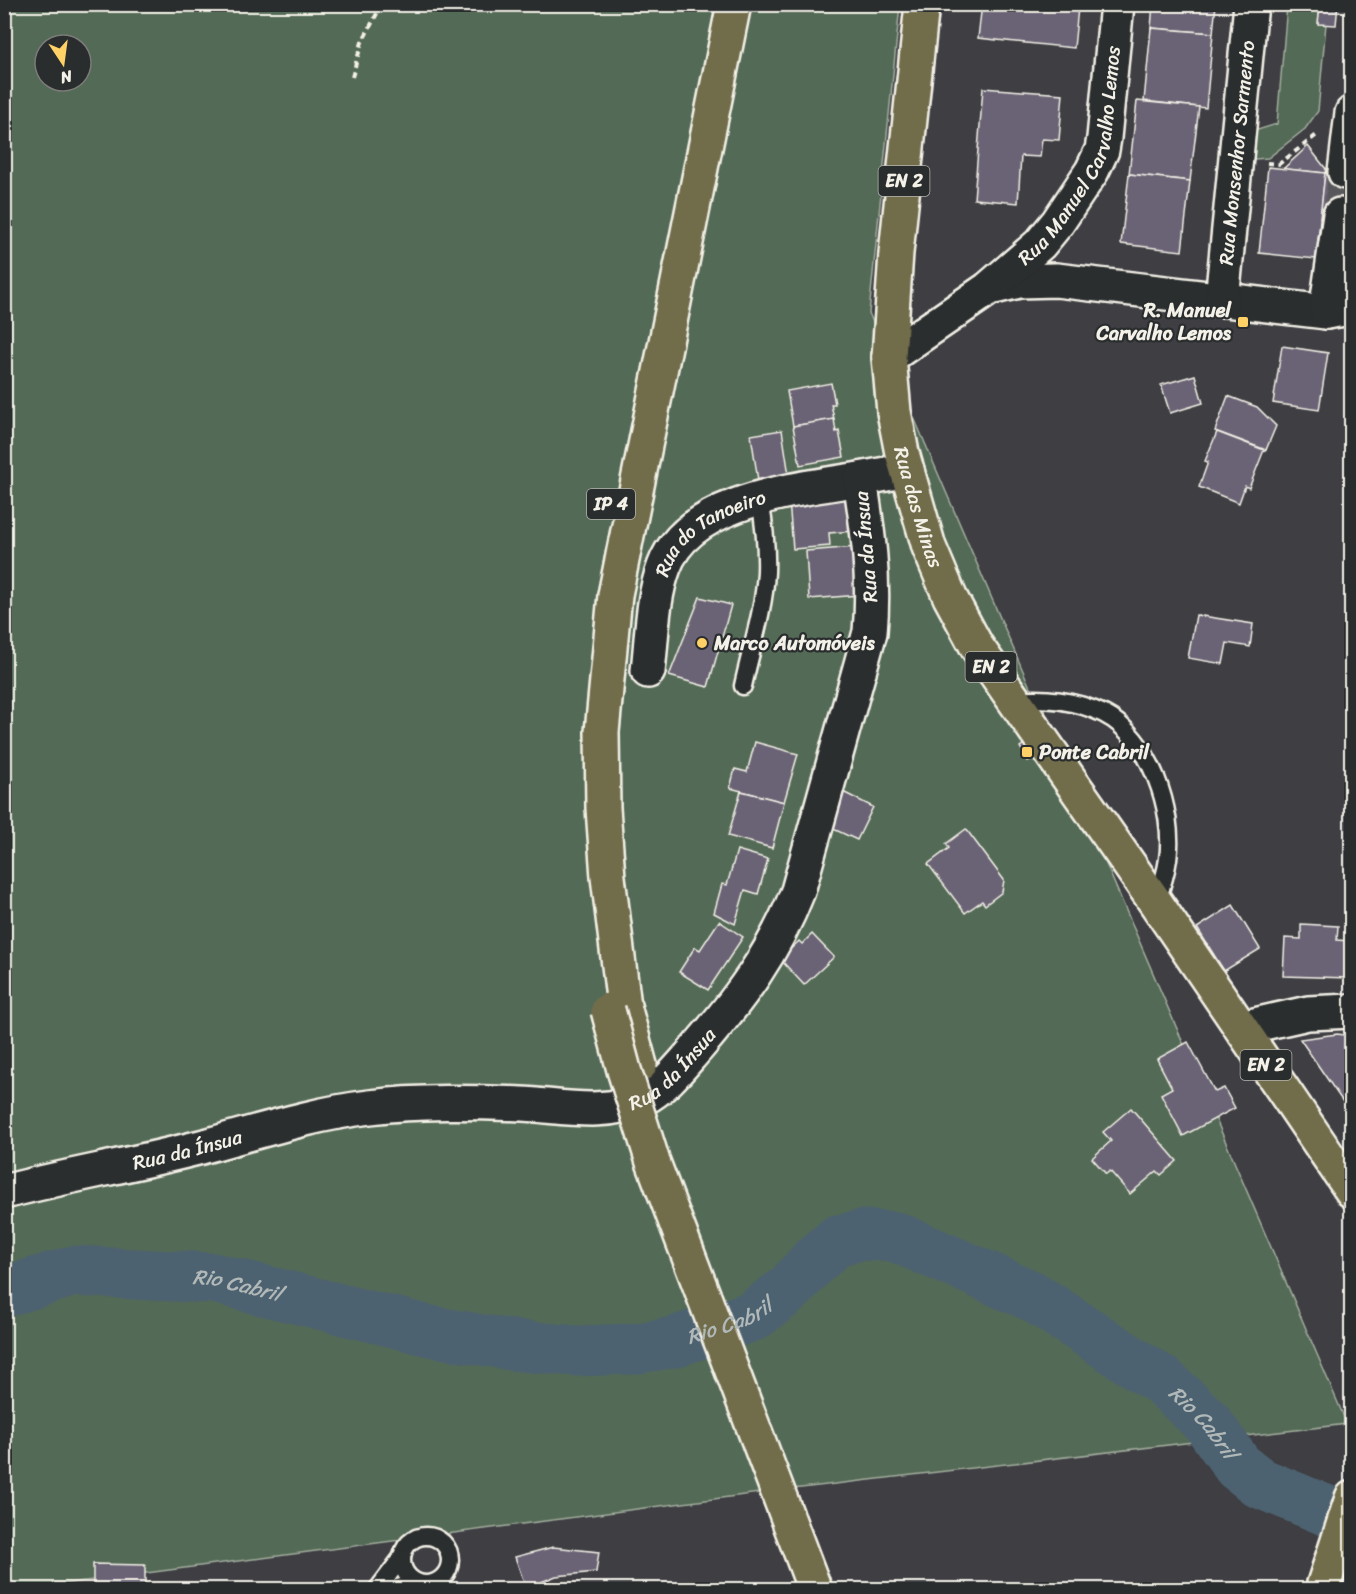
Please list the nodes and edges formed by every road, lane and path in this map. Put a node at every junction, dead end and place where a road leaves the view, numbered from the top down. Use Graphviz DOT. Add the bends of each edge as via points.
graph roads {
  1 [pos="382,4"];
  2 [pos="712,4"];
  3 [pos="734,4"];
  4 [pos="739,4"];
  5 [pos="922,4"];
  6 [pos="1117,4"];
  7 [pos="1251,4"];
  8 [pos="720,72"];
  9 [pos="352,77"];
  10 [pos="1338,121"];
  11 [pos="1236,159"];
  12 [pos="1345,172"];
  13 [pos="1340,215"];
  14 [pos="988,289"];
  15 [pos="1222,300"];
  16 [pos="1343,311"];
  17 [pos="889,357"];
  18 [pos="907,470"];
  19 [pos="860,479"];
  20 [pos="760,499"];
  21 [pos="648,671"];
  22 [pos="743,686"];
  23 [pos="1014,700"];
  24 [pos="1156,903"];
  25 [pos="616,1008"];
  26 [pos="1352,1011"];
  27 [pos="1241,1028"];
  28 [pos="1352,1191"];
  29 [pos="4,1192"];
  30 [pos="1352,1498"];
  31 [pos="402,1557"];
  32 [pos="417,1583"];
  33 [pos="377,1590"];
  34 [pos="390,1590"];
  35 [pos="815,1590"];
  36 [pos="834,1590"];
  37 [pos="1322,1590"];
  1 -- 9 [label="path" via="362,42"];
  2 -- 25 [label="main road, IP 4" via="613,494 590,621 583,685 581,812 585,861"];
  3 -- 8 [label="main road, IP 4"];
  4 -- 8 [label="main road"];
  5 -- 17 [label="main road, Rua das Minas / EN 2"];
  6 -- 14 [label="street, Rua Manuel Carvalho Lemos" via="1106,127 1098,160 1050,234"];
  7 -- 11 [label="street, Rua Monsenhor Sarmento"];
  8 -- 25 [label="main road, IP 4" via="617,584 608,654 602,732 603,808"];
  10 -- 11 [label="path" via="1279,164"];
  10 -- 12 [label="street"];
  11 -- 15 [label="street, Rua Monsenhor Sarmento"];
  13 -- 16 [label="street"];
  14 -- 15 [label="street, Rua Manuel Carvalho Lemos" via="1019,281 1056,280"];
  14 -- 17 [label="street, Rua Manuel Carvalho Lemos"];
  15 -- 16 [label="street, Rua Manuel Carvalho Lemos"];
  17 -- 18 [label="main road, Rua das Minas / EN 2" via="894,412"];
  18 -- 19 [label="street, Rua da Ínsua"];
  18 -- 23 [label="main road, Rua das Minas / EN 2" via="929,547 950,597 977,647"];
  19 -- 20 [label="street, Rua do Tanoeiro"];
  19 -- 29 [label="street, Rua da Ínsua" via="873,569 870,632 798,891 786,924 747,988 665,1083 642,1099 599,1109 456,1102 343,1110"];
  20 -- 21 [label="street, Rua do Tanoeiro" via="717,514 682,538 671,551 659,582"];
  20 -- 22 [label="lane" via="766,574"];
  23 -- 24 [label="main road, Rua das Minas / EN 2"];
  23 -- 24 [label="lane" via="1058,699 1106,715 1140,749 1156,778 1169,817 1168,859"];
  24 -- 27 [label="main road, Rua das Minas / EN 2"];
  25 -- 35 [label="main road, IP 4, bridge" via="624,1070 653,1162"];
  25 -- 36 [label="main road" via="640,1065 670,1162"];
  26 -- 27 [label="street" via="1308,1013"];
  27 -- 28 [label="main road, EN 2"];
  30 -- 37 [label="main road"];
  31 -- 32 [label="lane" via="405,1572"];
  31 -- 32 [label="lane" via="409,1544 422,1536 438,1538 449,1551 446,1575 432,1584"];
  31 -- 33 [label="lane"];
  32 -- 34 [label="lane"];
}
